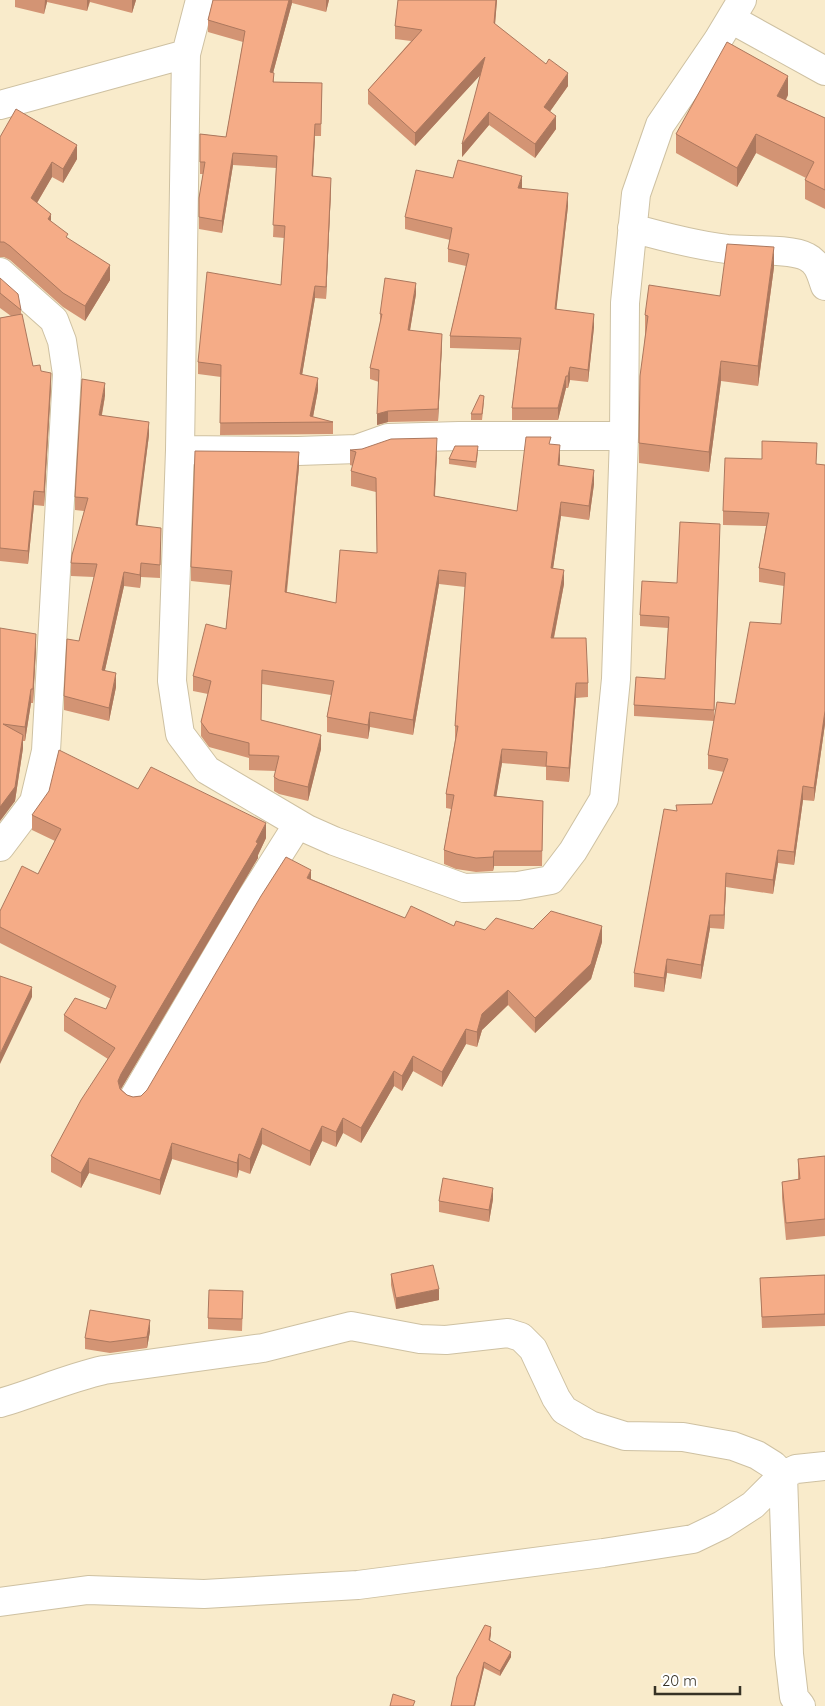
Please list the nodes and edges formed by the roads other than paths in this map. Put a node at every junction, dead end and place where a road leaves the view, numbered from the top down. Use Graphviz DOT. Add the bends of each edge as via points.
graph roads {
  1 [pos="200,0"];
  2 [pos="736,9"];
  3 [pos="186,54"];
  4 [pos="825,71"];
  5 [pos="0,105"];
  6 [pos="632,228"];
  7 [pos="0,272"];
  8 [pos="825,286"];
  9 [pos="624,436"];
  10 [pos="180,450"];
  11 [pos="298,824"];
  12 [pos="0,847"];
  13 [pos="134,1097"];
  14 [pos="0,1403"];
  15 [pos="825,1466"];
  16 [pos="783,1475"];
  17 [pos="0,1602"];
  18 [pos="801,1706"];
  1 -- 3 [label="street"];
  2 -- 4 [label="street"];
  2 -- 6 [label="street" via="660,124 636,194"];
  3 -- 5 [label="street"];
  3 -- 10 [label="street"];
  6 -- 8 [label="street" via="687,243 728,249 793,252 818,266"];
  6 -- 9 [label="street" via="625,303"];
  7 -- 12 [label="street" via="54,320 62,341 66,374 46,751 34,802"];
  9 -- 10 [label="street" via="388,438 357,449"];
  9 -- 11 [label="street" via="616,679 604,799 573,851 551,880 518,886 464,888 334,841"];
  10 -- 11 [label="street" via="172,681 180,734 208,770"];
  11 -- 13 [label="street"];
  14 -- 16 [label="street" via="104,1370 263,1348 352,1326 437,1340 508,1333 521,1337 533,1349 564,1410 590,1425 625,1436 683,1437 733,1446 757,1455"];
  15 -- 16 [label="street" via="796,1469"];
  16 -- 17 [label="street" via="753,1505 693,1539 358,1585 204,1594 88,1590"];
  16 -- 18 [label="street" via="789,1654 794,1697"];
}
